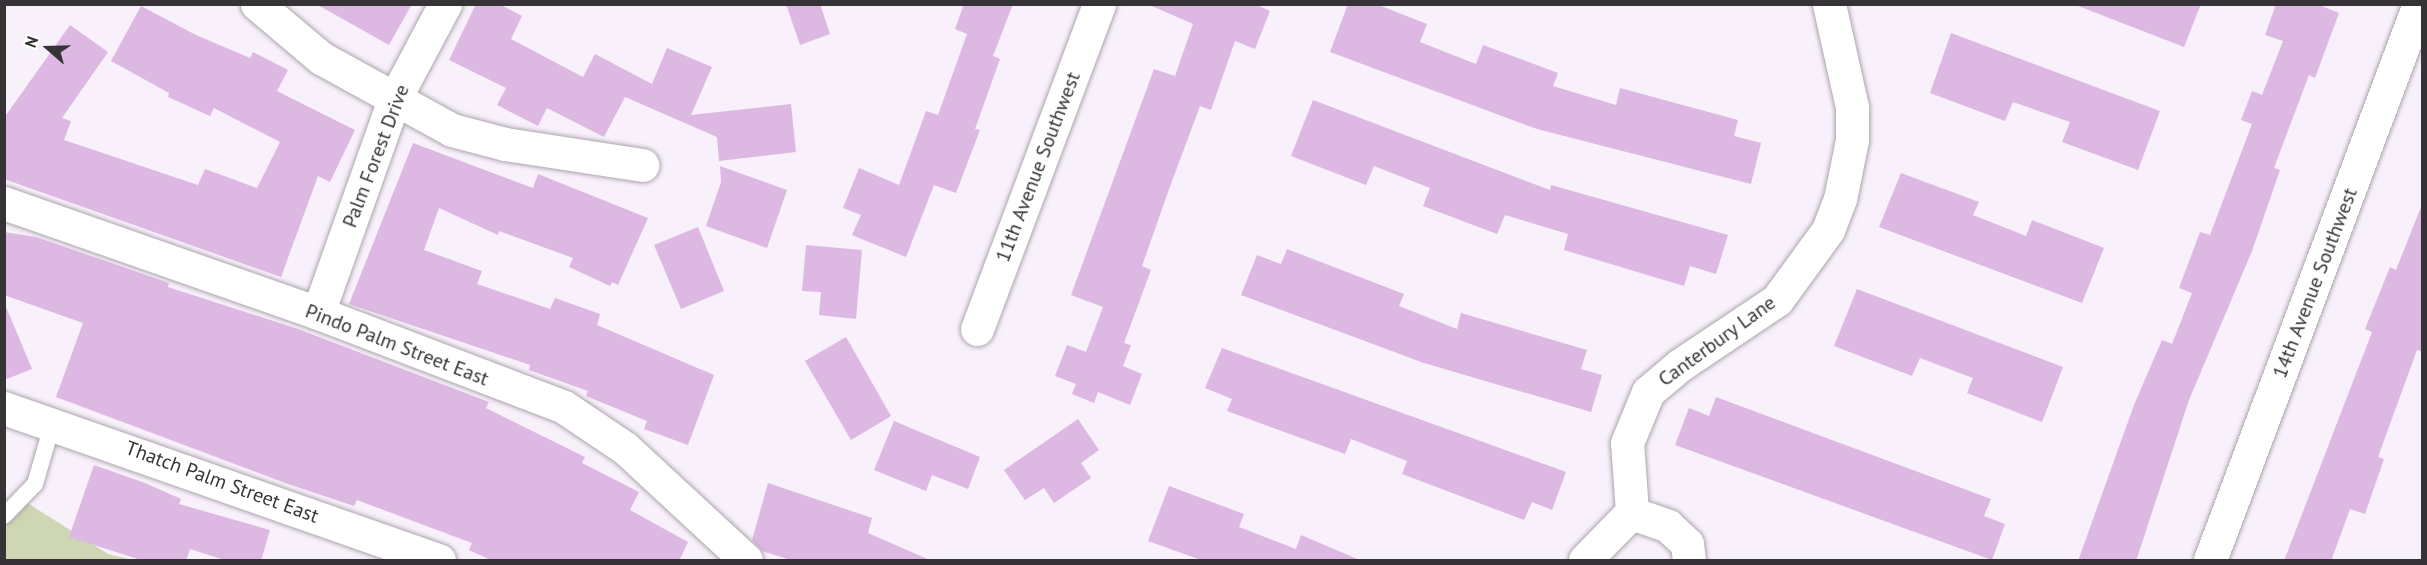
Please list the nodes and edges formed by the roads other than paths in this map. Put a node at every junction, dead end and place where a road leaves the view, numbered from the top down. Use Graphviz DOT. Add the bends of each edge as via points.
graph roads {
  1 [pos="257,4"];
  2 [pos="445,4"];
  3 [pos="1099,4"];
  4 [pos="1828,4"];
  5 [pos="2419,4"];
  6 [pos="394,100"];
  7 [pos="642,165"];
  8 [pos="4,203"];
  9 [pos="318,313"];
  10 [pos="977,329"];
  11 [pos="4,408"];
  12 [pos="53,422"];
  13 [pos="1631,513"];
  14 [pos="4,516"];
  15 [pos="439,561"];
  16 [pos="746,561"];
  17 [pos="1585,561"];
  18 [pos="1689,561"];
  19 [pos="2210,561"];
  1 -- 6 [label="street" via="321,58"];
  2 -- 6 [label="street, Palm Forest Drive"];
  3 -- 10 [label="street, 11th Avenue Southwest"];
  4 -- 13 [label="street, Canterbury Lane" via="1852,107 1852,140 1840,199 1810,260 1777,300 1680,365 1648,392 1627,443"];
  5 -- 19 [label="street, 14th Avenue Southwest"];
  6 -- 7 [label="street" via="452,130 505,144"];
  6 -- 9 [label="street, Palm Forest Drive"];
  8 -- 9 [label="street, Pindo Palm Street East"];
  9 -- 16 [label="street, Pindo Palm Street East" via="590,421"];
  11 -- 12 [label="street, Thatch Palm Street East"];
  12 -- 14 [label="lane" via="35,484"];
  12 -- 15 [label="street, Thatch Palm Street East"];
  13 -- 17 [label="street"];
  13 -- 18 [label="street" via="1668,526 1687,544"];
}
